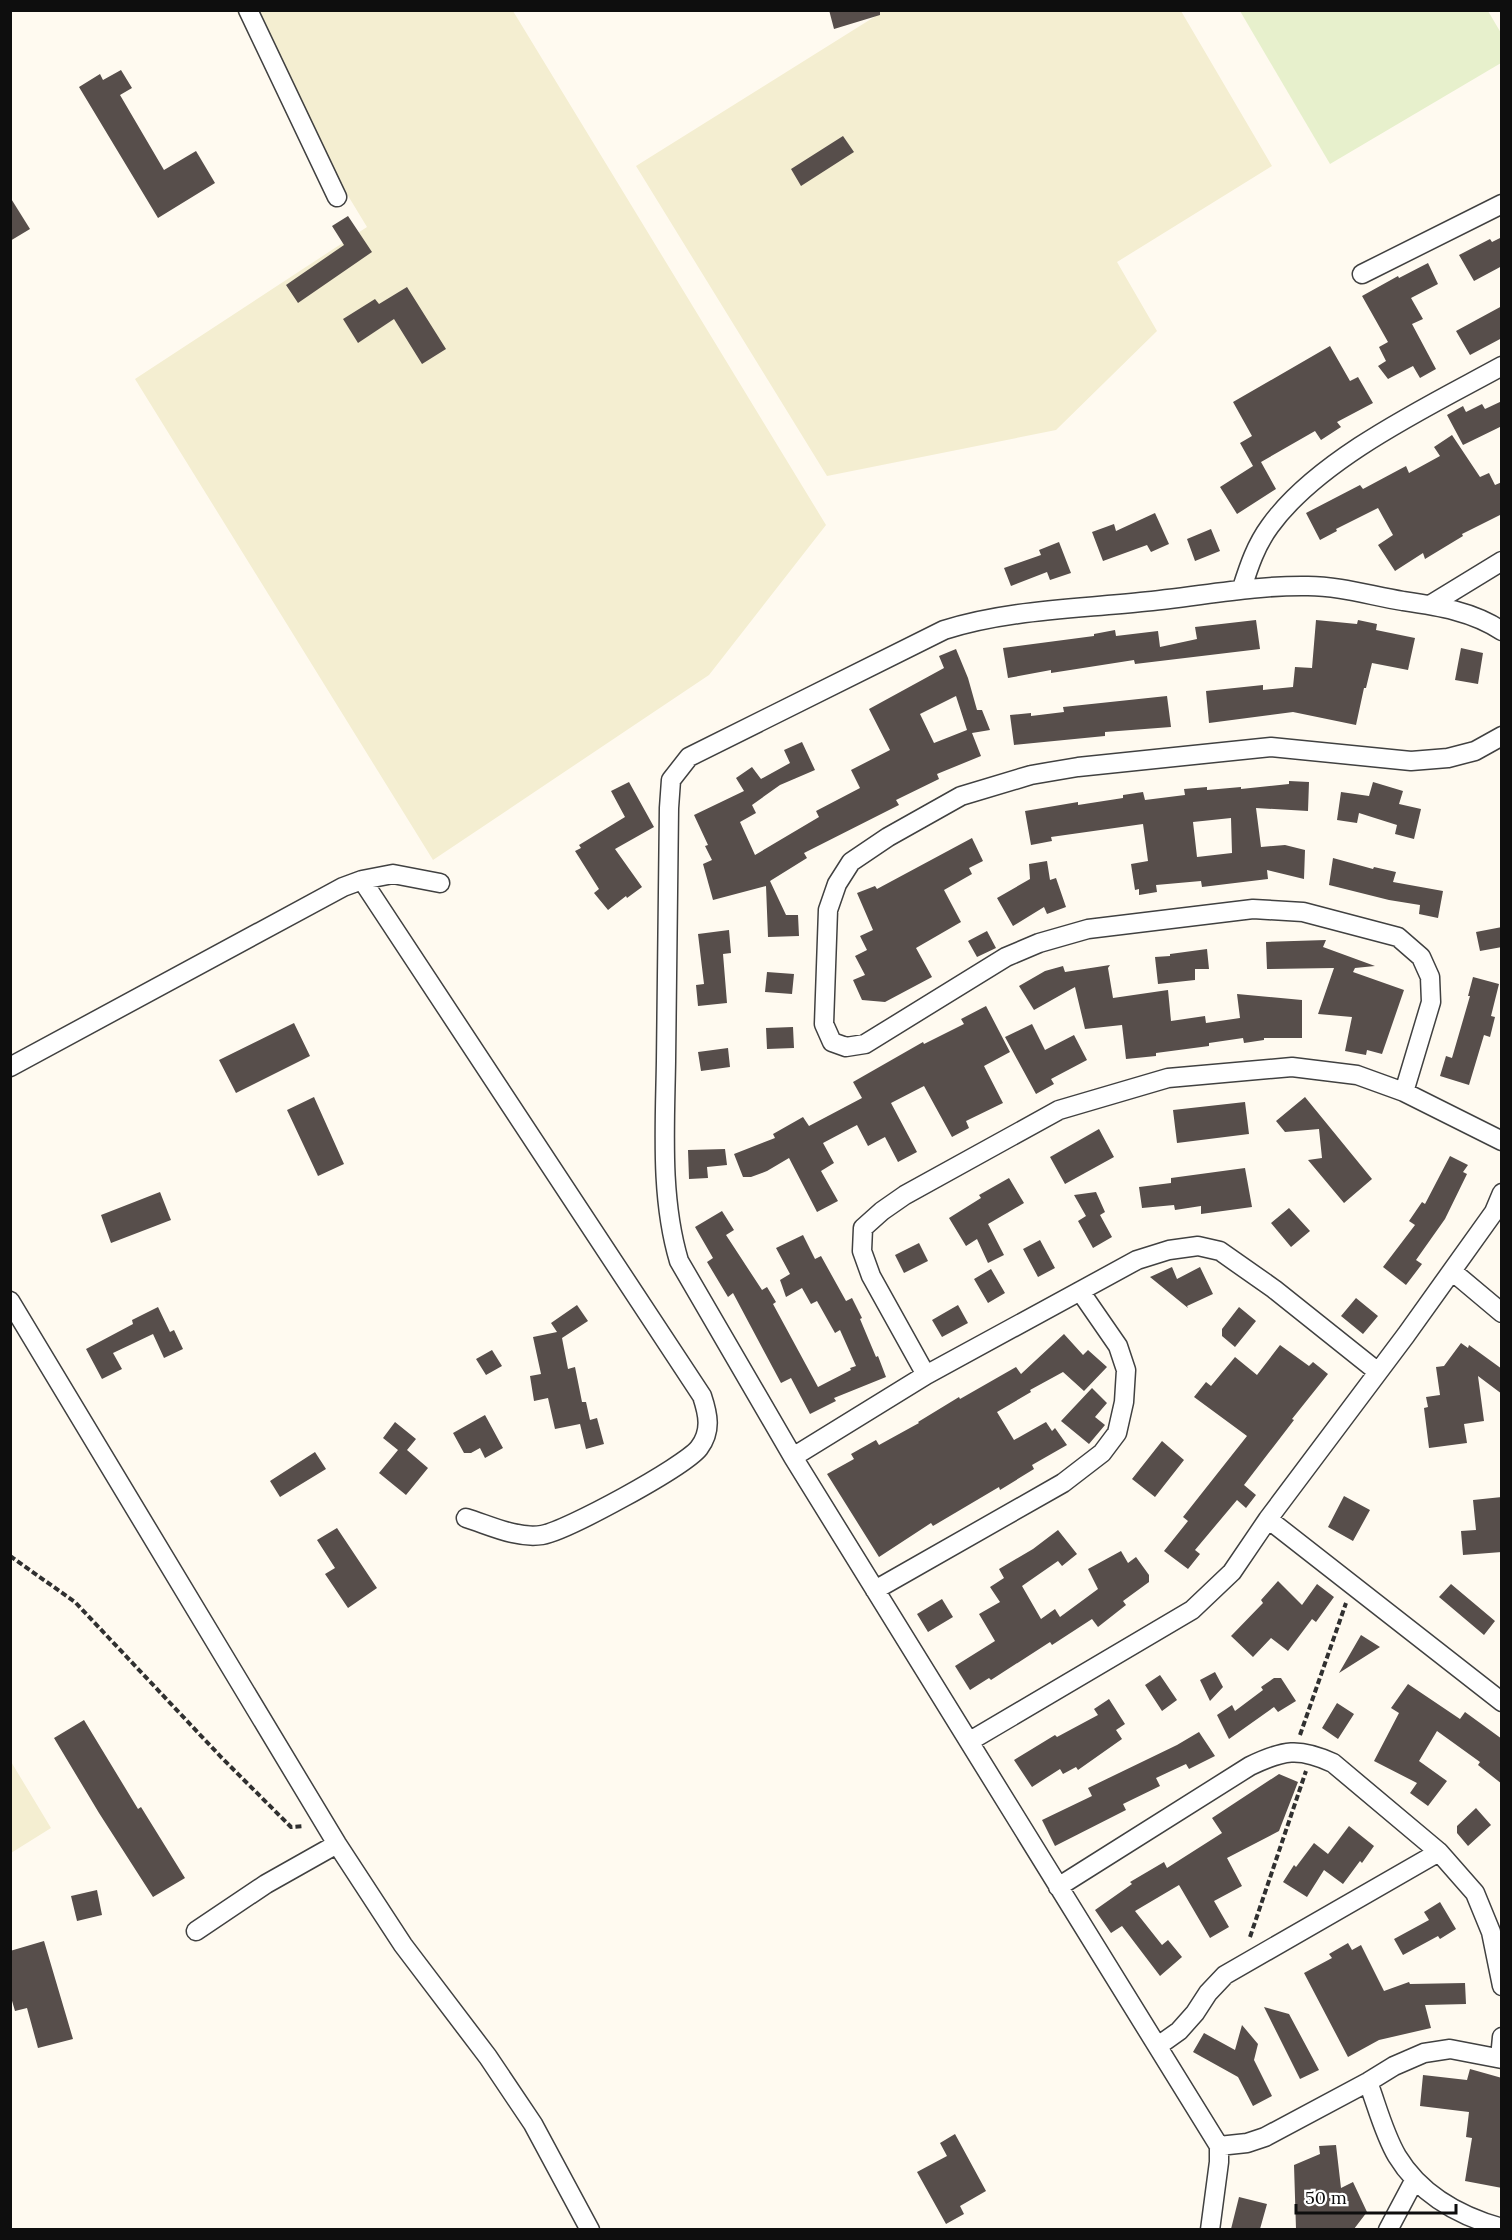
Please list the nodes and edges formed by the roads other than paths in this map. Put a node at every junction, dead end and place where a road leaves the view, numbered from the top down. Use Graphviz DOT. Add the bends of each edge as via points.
graph roads {
  1 [pos="248,10"];
  2 [pos="337,197"];
  3 [pos="1502,204"];
  4 [pos="1362,274"];
  5 [pos="1502,366"];
  6 [pos="1502,561"];
  7 [pos="1242,588"];
  8 [pos="1430,605"];
  9 [pos="1502,632"];
  10 [pos="1502,736"];
  11 [pos="362,880"];
  12 [pos="440,883"];
  13 [pos="10,1066"];
  14 [pos="1404,1092"];
  15 [pos="1502,1142"];
  16 [pos="1502,1192"];
  17 [pos="1452,1271"];
  18 [pos="1080,1291"];
  19 [pos="10,1301"];
  20 [pos="1502,1313"];
  21 [pos="1378,1372"];
  22 [pos="926,1376"];
  23 [pos="793,1457"];
  24 [pos="466,1518"];
  25 [pos="1269,1519"];
  26 [pos="875,1590"];
  27 [pos="1502,1702"];
  28 [pos="969,1741"];
  29 [pos="337,1844"];
  30 [pos="1439,1852"];
  31 [pos="1058,1887"];
  32 [pos="196,1931"];
  33 [pos="1502,1986"];
  34 [pos="1502,2037"];
  35 [pos="1158,2046"];
  36 [pos="1501,2059"];
  37 [pos="1368,2082"];
  38 [pos="1219,2146"];
  39 [pos="1414,2181"];
  40 [pos="1502,2228"];
  41 [pos="590,2229"];
  42 [pos="1210,2229"];
  43 [pos="1388,2229"];
  1 -- 2 [label="street"];
  3 -- 4 [label="street"];
  5 -- 7 [label="street" via="1395,425 1331,467 1299,494 1270,526 1253,554"];
  6 -- 8 [label="street"];
  7 -- 8 [label="street" via="1311,586"];
  7 -- 23 [label="street" via="1146,602 1002,615 944,630 688,757 671,780 665,1135 670,1232 679,1261"];
  8 -- 9 [label="street" via="1460,612"];
  10 -- 14 [label="street" via="1475,751 1448,758 1410,761 1271,747 1032,775 961,796 888,837 851,862 837,884 828,910 824,1024 832,1042 846,1047 865,1044 1006,957 1088,929 1253,909 1303,912 1398,937 1421,957 1430,977 1431,1002"];
  11 -- 12 [label="street" via="393,874"];
  11 -- 13 [label="street"];
  11 -- 24 [label="street" via="702,1396 709,1416 698,1449 679,1465 556,1531 540,1535 511,1532"];
  14 -- 15 [label="street"];
  14 -- 22 [label="street" via="1357,1075 1293,1067 1168,1078 1059,1110 905,1195 863,1228 862,1251 871,1276"];
  16 -- 17 [label="street" via="1494,1212"];
  17 -- 20 [label="street"];
  17 -- 21 [label="street"];
  18 -- 21 [label="street" via="1137,1260 1169,1250 1198,1246 1220,1251 1275,1289"];
  18 -- 22 [label="street"];
  18 -- 26 [label="street" via="1118,1346 1126,1370 1117,1434 1102,1453 1063,1483"];
  19 -- 29 [label="street"];
  21 -- 25 [label="street"];
  22 -- 23 [label="street"];
  23 -- 26 [label="street"];
  25 -- 27 [label="street"];
  25 -- 28 [label="street" via="1232,1572 1192,1610"];
  26 -- 28 [label="street"];
  28 -- 31 [label="street"];
  29 -- 32 [label="street"];
  29 -- 41 [label="street" via="403,1946 488,2057 533,2124"];
  30 -- 31 [label="street" via="1333,1763 1312,1753 1294,1752 1272,1755 1250,1766"];
  30 -- 33 [label="street" via="1475,1893 1491,1932"];
  30 -- 35 [label="street" via="1225,1975 1179,2031"];
  31 -- 35 [label="street"];
  34 -- 36 [label="street"];
  35 -- 38 [label="street"];
  36 -- 37 [label="street" via="1450,2049 1424,2053"];
  37 -- 38 [label="street" via="1264,2137"];
  37 -- 39 [label="street" via="1396,2154"];
  38 -- 42 [label="street"];
  39 -- 40 [label="street" via="1441,2202"];
  39 -- 43 [label="street"];
}
